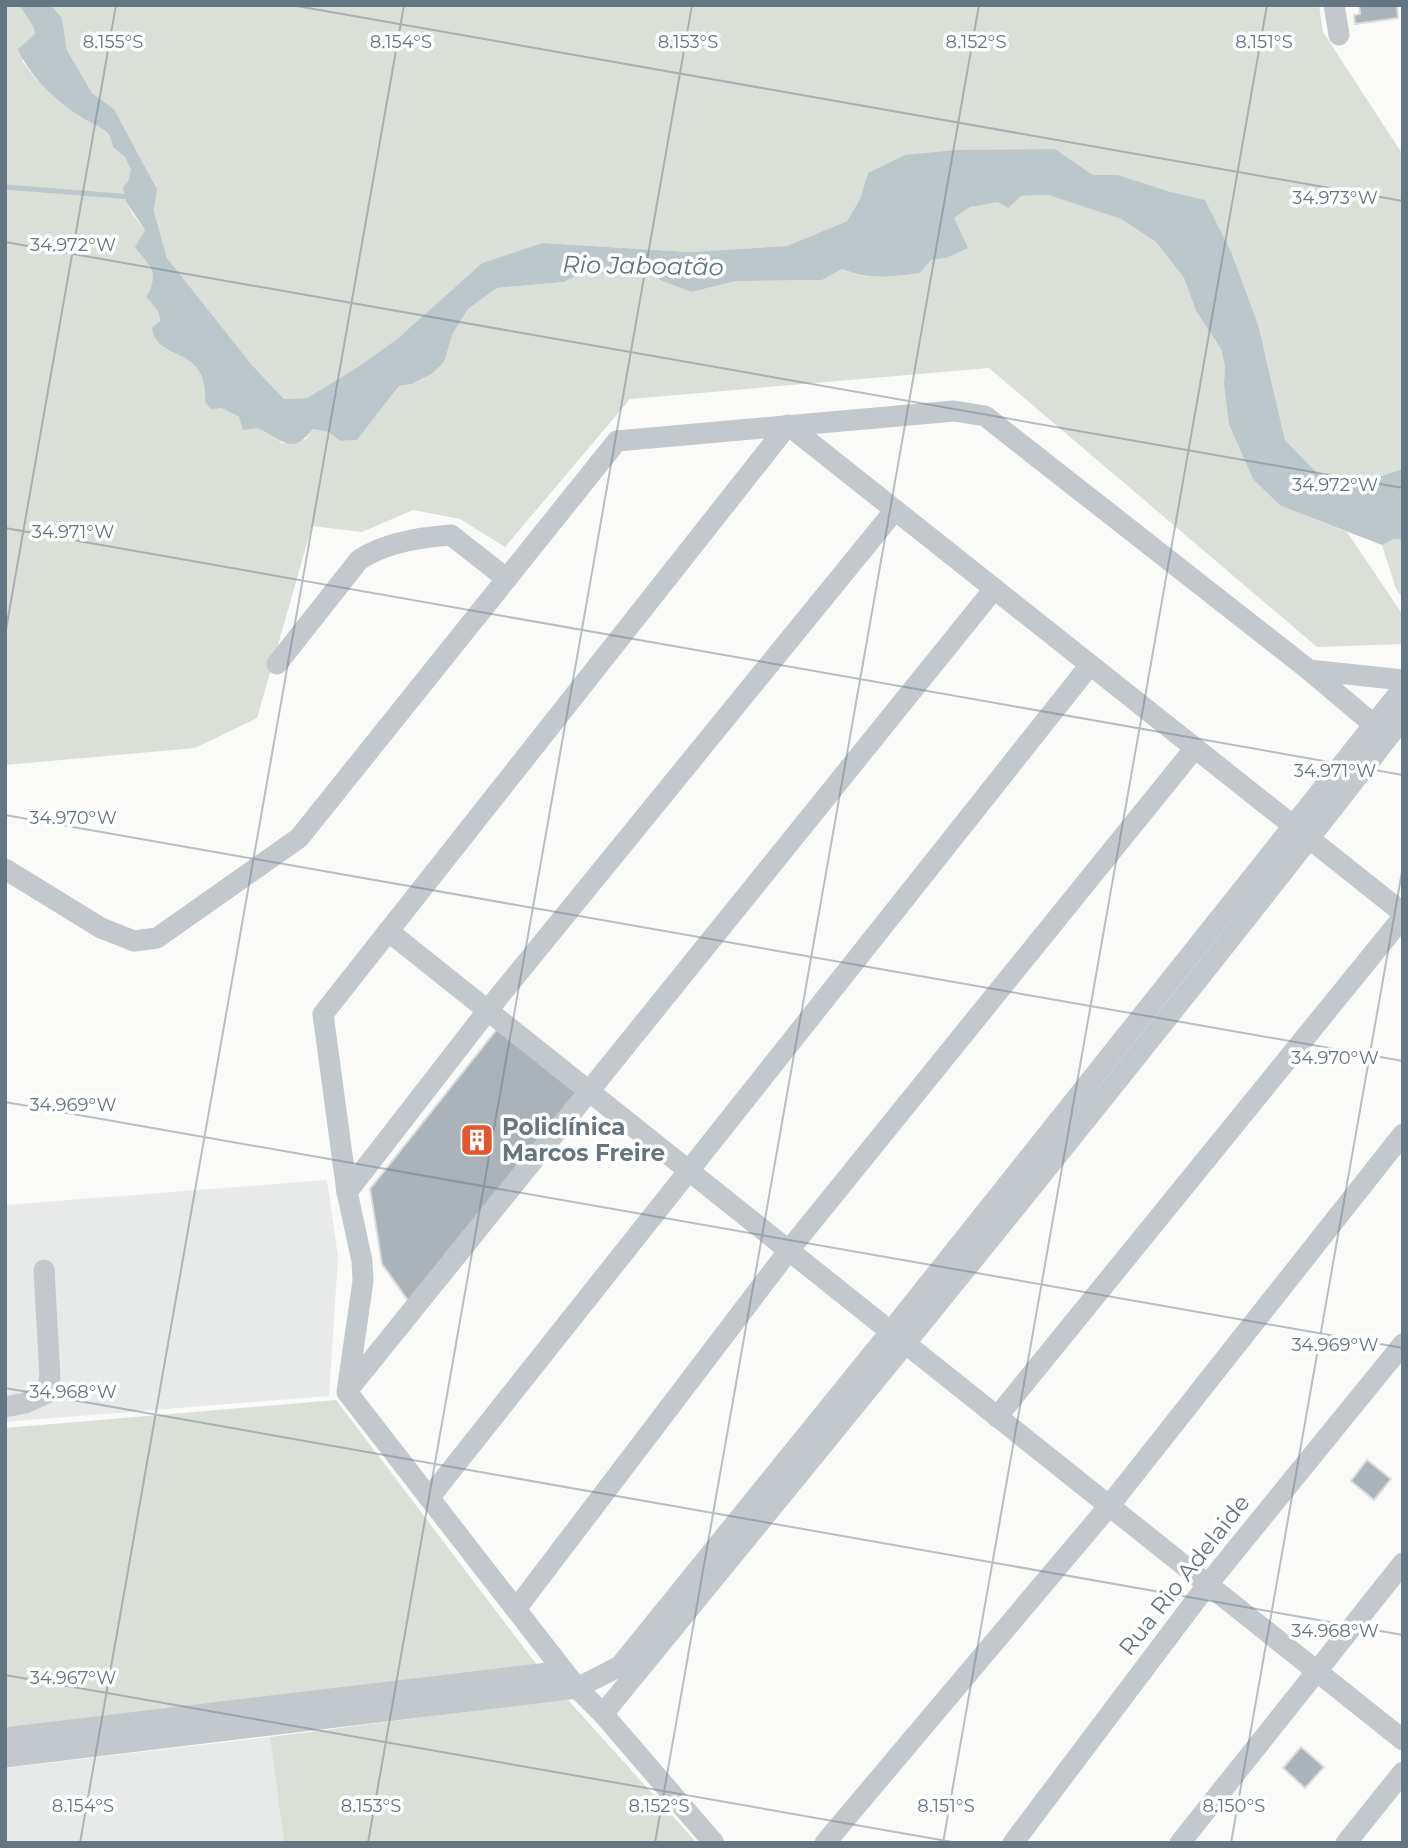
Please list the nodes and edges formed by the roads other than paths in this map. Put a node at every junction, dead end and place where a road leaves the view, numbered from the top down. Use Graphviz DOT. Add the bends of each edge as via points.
graph roads {
  1 [pos="1334,5"];
  2 [pos="1339,35"];
  3 [pos="788,425"];
  4 [pos="895,510"];
  5 [pos="508,579"];
  6 [pos="995,589"];
  7 [pos="277,664"];
  8 [pos="1090,665"];
  9 [pos="1309,670"];
  10 [pos="1403,680"];
  11 [pos="1403,688"];
  12 [pos="1403,718"];
  13 [pos="1373,724"];
  14 [pos="1195,748"];
  15 [pos="1292,825"];
  16 [pos="1309,839"];
  17 [pos="5,869"];
  18 [pos="1403,915"];
  19 [pos="388,931"];
  20 [pos="488,1010"];
  21 [pos="589,1091"];
  22 [pos="1403,1134"];
  23 [pos="689,1171"];
  24 [pos="347,1192"];
  25 [pos="789,1250"];
  26 [pos="44,1270"];
  27 [pos="898,1338"];
  28 [pos="1403,1343"];
  29 [pos="347,1392"];
  30 [pos="5,1407"];
  31 [pos="997,1417"];
  32 [pos="429,1498"];
  33 [pos="1109,1506"];
  34 [pos="1403,1563"];
  35 [pos="1208,1584"];
  36 [pos="516,1609"];
  37 [pos="1317,1671"];
  38 [pos="570,1680"];
  39 [pos="603,1714"];
  40 [pos="5,1738"];
  41 [pos="1403,1740"];
  42 [pos="5,1757"];
  43 [pos="1403,1772"];
  44 [pos="714,1843"];
  45 [pos="825,1843"];
  46 [pos="1013,1843"];
  47 [pos="1180,1843"];
  48 [pos="1346,1843"];
  1 -- 2 [label="street"];
  3 -- 4 [label="street"];
  3 -- 5 [label="street" via="617,441"];
  3 -- 9 [label="street" via="954,411 985,416"];
  3 -- 19 [label="street"];
  4 -- 6 [label="street"];
  4 -- 20 [label="street"];
  5 -- 7 [label="street" via="451,536 370,553 359,560"];
  5 -- 17 [label="street" via="299,838 157,938 134,941 101,928"];
  6 -- 8 [label="street"];
  6 -- 21 [label="street"];
  8 -- 14 [label="street"];
  8 -- 23 [label="street"];
  9 -- 10 [label="street"];
  9 -- 13 [label="street"];
  11 -- 13 [label="street"];
  12 -- 16 [label="street"];
  13 -- 15 [label="street"];
  14 -- 15 [label="street"];
  14 -- 25 [label="street"];
  15 -- 16 [label="street"];
  15 -- 27 [label="street"];
  16 -- 18 [label="street"];
  16 -- 27 [label="street"];
  18 -- 31 [label="street"];
  19 -- 20 [label="street"];
  19 -- 24 [label="street" via="323,1014"];
  20 -- 21 [label="street"];
  20 -- 24 [label="street"];
  21 -- 23 [label="street"];
  21 -- 29 [label="street"];
  22 -- 33 [label="street"];
  23 -- 25 [label="street"];
  23 -- 32 [label="street"];
  24 -- 29 [label="street" via="363,1281"];
  25 -- 27 [label="street"];
  25 -- 36 [label="street"];
  26 -- 30 [label="street" via="50,1378 44,1394"];
  27 -- 31 [label="street"];
  27 -- 38 [label="street" via="620,1666"];
  27 -- 39 [label="street"];
  28 -- 35 [label="street, Rua Rio Adelaide"];
  29 -- 32 [label="street"];
  31 -- 33 [label="street"];
  32 -- 36 [label="street"];
  33 -- 35 [label="street"];
  33 -- 45 [label="street"];
  34 -- 37 [label="street"];
  35 -- 37 [label="street"];
  35 -- 46 [label="street, Rua Rio Adelaide"];
  36 -- 38 [label="street"];
  37 -- 41 [label="street"];
  37 -- 47 [label="street"];
  38 -- 39 [label="street"];
  38 -- 40 [label="street"];
  38 -- 42 [label="street"];
  39 -- 44 [label="street"];
  43 -- 48 [label="street"];
}
